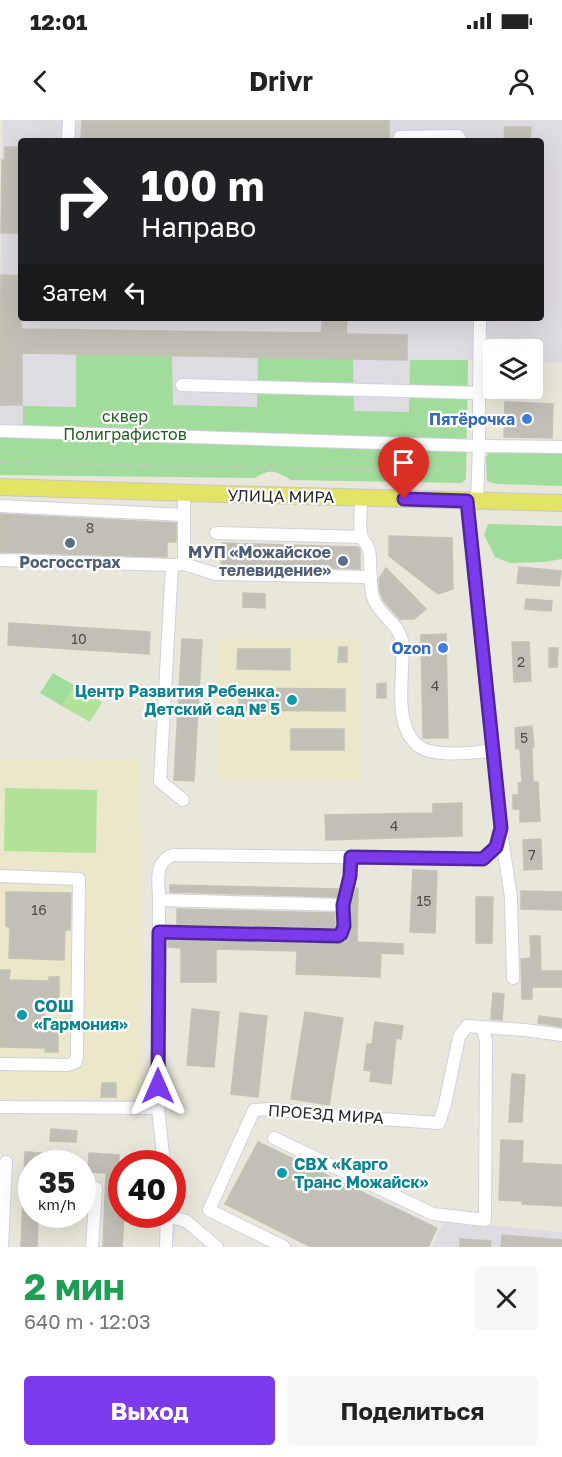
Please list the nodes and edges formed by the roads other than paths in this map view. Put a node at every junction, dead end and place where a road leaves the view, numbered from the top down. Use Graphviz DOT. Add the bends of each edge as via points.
graph roads {
  1 [pos="69,120"];
  2 [pos="68,138"];
  3 [pos="400,138"];
  4 [pos="459,138"];
  5 [pos="480,321"];
  6 [pos="182,385"];
  7 [pos="479,393"];
  8 [pos="0,431"];
  9 [pos="479,446"];
  10 [pos="562,447"];
  11 [pos="0,487"];
  12 [pos="184,493"];
  13 [pos="361,498"];
  14 [pos="472,501"];
  15 [pos="562,503"];
  16 [pos="0,506"];
  17 [pos="184,515"];
  18 [pos="216,533"];
  19 [pos="361,537"];
  20 [pos="0,560"];
  21 [pos="178,565"];
  22 [pos="371,577"];
  23 [pos="492,751"];
  24 [pos="183,800"];
  25 [pos="501,828"];
  26 [pos="351,857"];
  27 [pos="0,876"];
  28 [pos="159,900"];
  29 [pos="343,905"];
  30 [pos="159,932"];
  31 [pos="513,978"];
  32 [pos="483,1027"];
  33 [pos="562,1035"];
  34 [pos="0,1064"];
  35 [pos="0,1107"];
  36 [pos="158,1108"];
  37 [pos="274,1138"];
  38 [pos="162,1150"];
  39 [pos="6,1162"];
  40 [pos="186,1221"];
  41 [pos="93,1228"];
  42 [pos="167,1228"];
  43 [pos="2,1247"];
  44 [pos="92,1247"];
  45 [pos="166,1247"];
  46 [pos="217,1247"];
  47 [pos="284,1247"];
  1 -- 2 [label="street"];
  3 -- 4 [label="street"];
  5 -- 7 [label="street"];
  6 -- 7 [label="street"];
  7 -- 9 [label="street"];
  8 -- 9 [label="street"];
  9 -- 10 [label="street"];
  9 -- 14 [label="street"];
  11 -- 12 [label="main road, УЛИЦА МИРА"];
  12 -- 13 [label="main road, УЛИЦА МИРА"];
  12 -- 17 [label="street"];
  13 -- 14 [label="main road, УЛИЦА МИРА"];
  13 -- 19 [label="street"];
  14 -- 15 [label="main road, УЛИЦА МИРА"];
  14 -- 23 [label="street"];
  16 -- 17 [label="street"];
  17 -- 21 [label="street"];
  18 -- 19 [label="street"];
  19 -- 22 [label="street" via="369,547"];
  20 -- 21 [label="street"];
  21 -- 22 [label="street" via="216,574"];
  21 -- 24 [label="street" via="160,781"];
  22 -- 23 [label="street" via="377,607 402,639 402,710 409,735 430,751"];
  23 -- 25 [label="street"];
  25 -- 26 [label="street" via="496,847 483,859"];
  25 -- 31 [label="street" via="511,897"];
  26 -- 28 [label="street" via="173,855 160,866"];
  26 -- 29 [label="street"];
  27 -- 34 [label="street" via="80,879 76,1062"];
  28 -- 29 [label="street"];
  28 -- 30 [label="street"];
  29 -- 30 [label="street" via="344,926 338,936"];
  30 -- 36 [label="street"];
  32 -- 33 [label="street, ПРОЕЗД МИРА"];
  32 -- 37 [label="street, ПРОЕЗД МИРА" via="485,1220 433,1214"];
  32 -- 47 [label="street, ПРОЕЗД МИРА" via="467,1026 459,1037 439,1122 254,1110 209,1210"];
  35 -- 36 [label="street"];
  36 -- 38 [label="street"];
  39 -- 43 [label="street"];
  40 -- 46 [label="street"];
  41 -- 44 [label="street"];
  42 -- 45 [label="street"];
}
